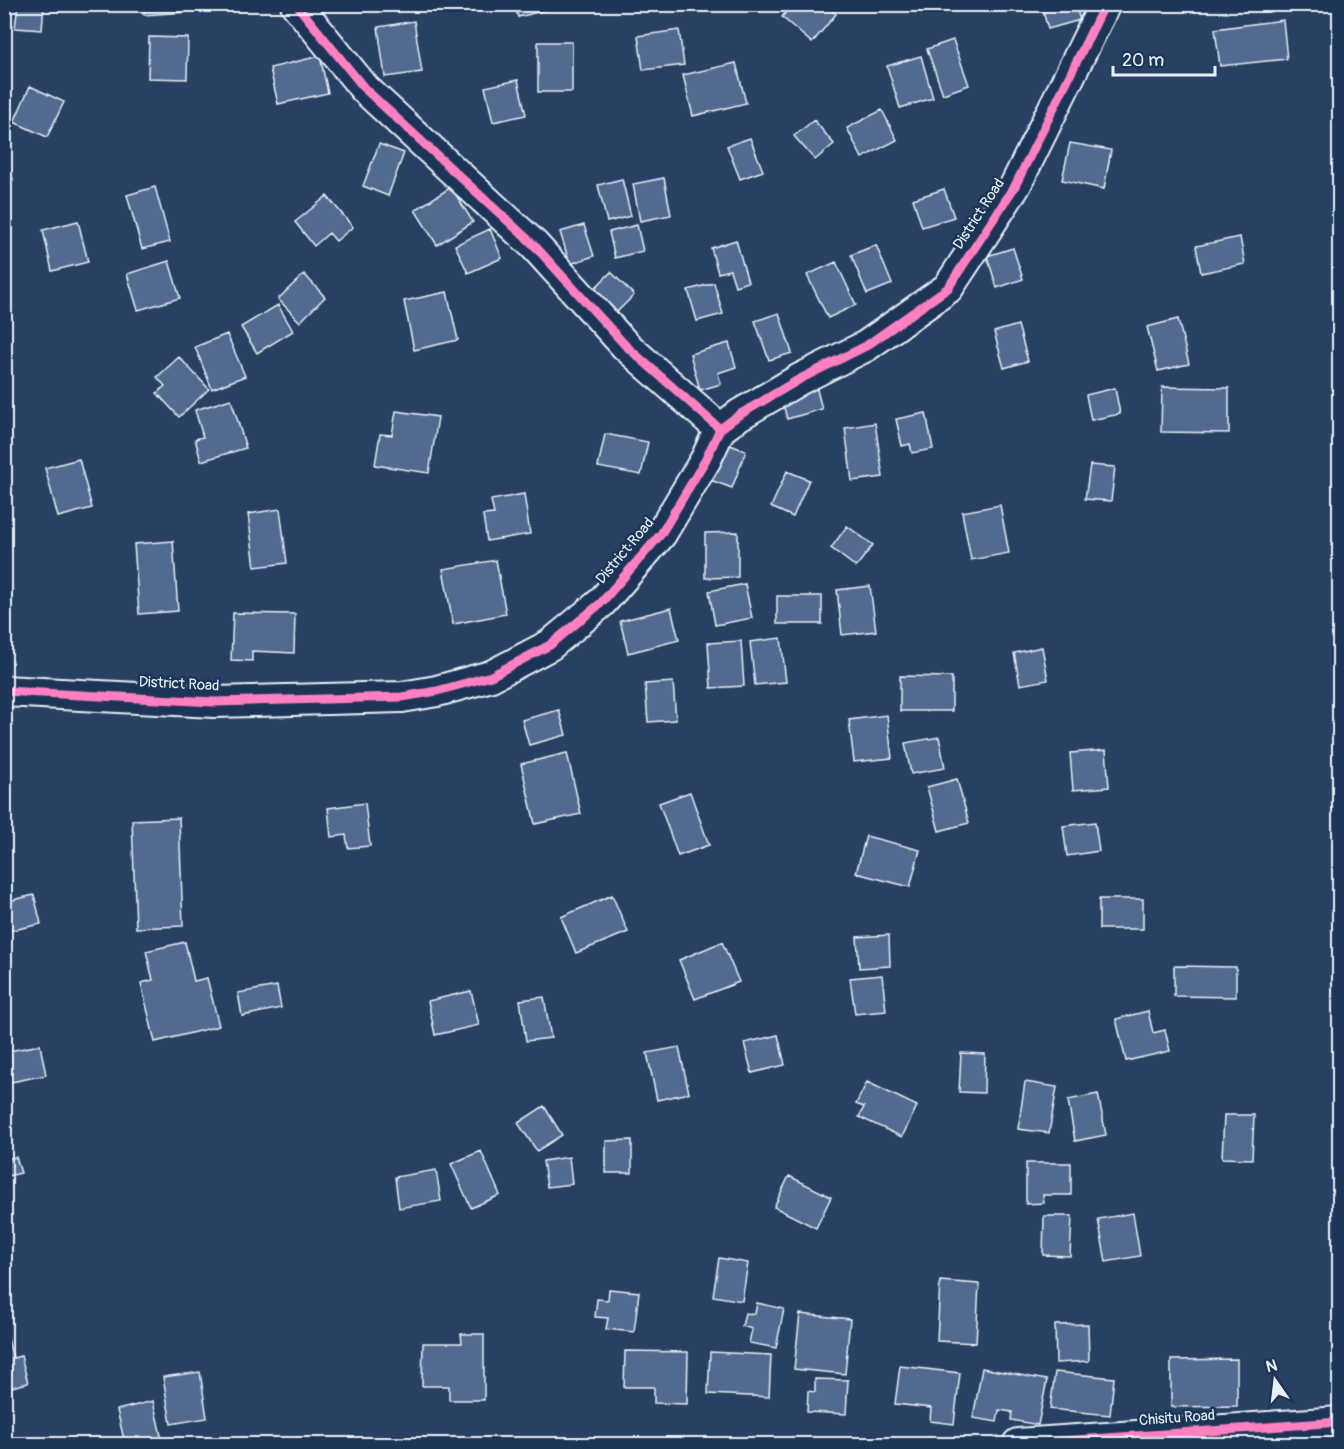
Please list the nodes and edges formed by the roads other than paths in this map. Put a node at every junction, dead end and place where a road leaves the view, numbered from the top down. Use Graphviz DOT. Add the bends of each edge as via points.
graph roads {
  1 [pos="296,4"];
  2 [pos="1105,4"];
  3 [pos="720,429"];
  4 [pos="4,692"];
  5 [pos="1340,1422"];
  6 [pos="1018,1444"];
  1 -- 3 [label="street" via="365,89 534,245 625,345"];
  2 -- 3 [label="street, District Road" via="1015,186 948,288 866,346 800,379"];
  3 -- 4 [label="street, District Road" via="661,534 600,603 550,645 491,675 437,692 402,697 214,702"];
  5 -- 6 [label="street, Chisitu Road"];
}
